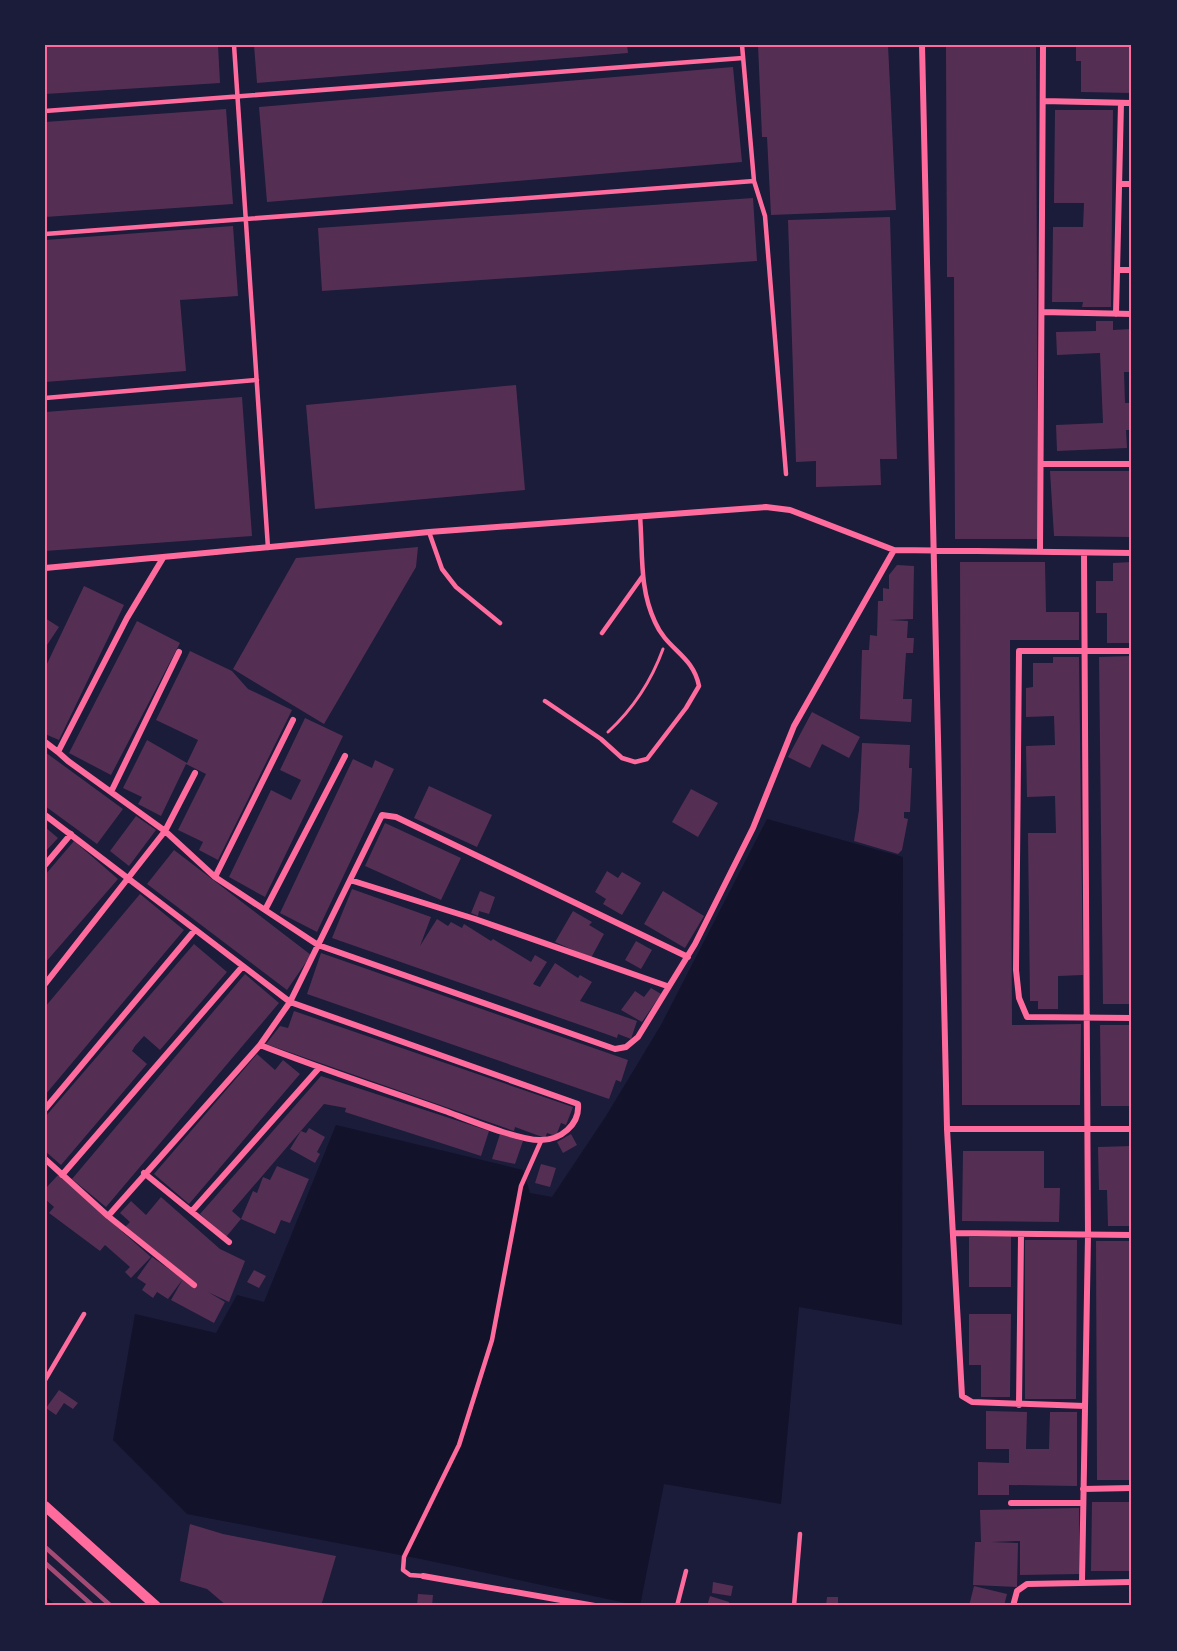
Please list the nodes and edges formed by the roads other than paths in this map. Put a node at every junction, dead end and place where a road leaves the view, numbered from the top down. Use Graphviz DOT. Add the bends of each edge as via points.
graph roads {
  1 [pos="234,45"];
  2 [pos="742,45"];
  3 [pos="922,45"];
  4 [pos="1043,45"];
  5 [pos="743,58"];
  6 [pos="238,97"];
  7 [pos="1043,101"];
  8 [pos="1121,103"];
  9 [pos="1132,103"];
  10 [pos="45,111"];
  11 [pos="754,181"];
  12 [pos="1119,184"];
  13 [pos="1132,184"];
  14 [pos="247,218"];
  15 [pos="45,234"];
  16 [pos="1117,270"];
  17 [pos="1132,270"];
  18 [pos="1042,312"];
  19 [pos="1132,314"];
  20 [pos="1116,315"];
  21 [pos="257,380"];
  22 [pos="45,398"];
  23 [pos="1041,464"];
  24 [pos="1132,464"];
  25 [pos="786,474"];
  26 [pos="640,516"];
  27 [pos="429,532"];
  28 [pos="268,549"];
  29 [pos="894,550"];
  30 [pos="930,550"];
  31 [pos="1040,552"];
  32 [pos="1084,553"];
  33 [pos="1132,553"];
  34 [pos="163,558"];
  35 [pos="45,568"];
  36 [pos="642,577"];
  37 [pos="500,623"];
  38 [pos="602,633"];
  39 [pos="179,651"];
  40 [pos="1084,651"];
  41 [pos="1132,651"];
  42 [pos="545,701"];
  43 [pos="293,720"];
  44 [pos="45,742"];
  45 [pos="58,752"];
  46 [pos="345,756"];
  47 [pos="195,773"];
  48 [pos="111,792"];
  49 [pos="45,814"];
  50 [pos="165,831"];
  51 [pos="71,834"];
  52 [pos="45,865"];
  53 [pos="215,877"];
  54 [pos="130,879"];
  55 [pos="350,880"];
  56 [pos="265,910"];
  57 [pos="194,931"];
  58 [pos="318,945"];
  59 [pos="688,957"];
  60 [pos="243,967"];
  61 [pos="45,984"];
  62 [pos="667,987"];
  63 [pos="290,1002"];
  64 [pos="1085,1018"];
  65 [pos="1132,1018"];
  66 [pos="260,1045"];
  67 [pos="319,1068"];
  68 [pos="45,1109"];
  69 [pos="947,1129"];
  70 [pos="1086,1129"];
  71 [pos="1132,1129"];
  72 [pos="541,1140"];
  73 [pos="45,1159"];
  74 [pos="144,1173"];
  75 [pos="62,1175"];
  76 [pos="192,1211"];
  77 [pos="108,1216"];
  78 [pos="954,1233"];
  79 [pos="1021,1235"];
  80 [pos="1088,1235"];
  81 [pos="1132,1235"];
  82 [pos="229,1242"];
  83 [pos="194,1285"];
  84 [pos="84,1314"];
  85 [pos="45,1380"];
  86 [pos="1019,1405"];
  87 [pos="1085,1406"];
  88 [pos="1132,1488"];
  89 [pos="1083,1489"];
  90 [pos="1011,1503"];
  91 [pos="1083,1503"];
  92 [pos="45,1506"];
  93 [pos="801,1534"];
  94 [pos="686,1571"];
  95 [pos="423,1576"];
  96 [pos="1082,1582"];
  97 [pos="1132,1582"];
  98 [pos="156,1606"];
  99 [pos="595,1606"];
  100 [pos="677,1606"];
  101 [pos="794,1606"];
  102 [pos="1013,1606"];
  1 -- 6 [label="lane"];
  2 -- 5 [label="lane"];
  3 -- 30 [label="street"];
  4 -- 7 [label="street"];
  5 -- 6 [label="lane"];
  5 -- 11 [label="lane"];
  6 -- 10 [label="lane"];
  6 -- 14 [label="lane"];
  7 -- 8 [label="street"];
  7 -- 18 [label="street"];
  8 -- 9 [label="street"];
  8 -- 12 [label="street"];
  11 -- 14 [label="lane"];
  11 -- 25 [label="lane" via="765,216"];
  12 -- 13 [label="street"];
  12 -- 16 [label="street"];
  14 -- 15 [label="lane"];
  14 -- 21 [label="lane"];
  16 -- 17 [label="street"];
  16 -- 20 [label="street"];
  18 -- 20 [label="street"];
  18 -- 23 [label="street"];
  19 -- 20 [label="street"];
  21 -- 22 [label="lane"];
  21 -- 28 [label="lane"];
  23 -- 24 [label="street"];
  23 -- 31 [label="street"];
  26 -- 27 [label="street"];
  26 -- 29 [label="street" via="766,507 799,513"];
  26 -- 36 [label="lane"];
  27 -- 28 [label="street"];
  27 -- 37 [label="lane" via="442,570 456,587"];
  28 -- 34 [label="street"];
  29 -- 30 [label="street"];
  29 -- 59 [label="street" via="794,726 753,828"];
  30 -- 31 [label="street"];
  30 -- 69 [label="street"];
  31 -- 32 [label="street"];
  32 -- 33 [label="street"];
  32 -- 40 [label="street"];
  34 -- 35 [label="street"];
  34 -- 45 [label="street"];
  36 -- 38 [label="lane"];
  36 -- 42 [label="lane" via="655,623 666,642 690,662 699,686 647,759 635,762 622,758"];
  39 -- 48 [label="street"];
  40 -- 41 [label="street"];
  40 -- 64 [label="street"];
  40 -- 64 [label="street" via="1019,651 1016,970 1019,998 1027,1017"];
  43 -- 53 [label="street"];
  44 -- 45 [label="street"];
  45 -- 48 [label="street"];
  46 -- 56 [label="street"];
  47 -- 50 [label="street"];
  48 -- 50 [label="street"];
  49 -- 51 [label="street"];
  50 -- 53 [label="street"];
  50 -- 54 [label="street"];
  51 -- 52 [label="street"];
  51 -- 54 [label="street"];
  53 -- 56 [label="street"];
  54 -- 57 [label="street"];
  54 -- 61 [label="street"];
  55 -- 58 [label="street"];
  55 -- 59 [label="street" via="379,818 390,814"];
  55 -- 62 [label="street" via="475,919"];
  56 -- 58 [label="street"];
  57 -- 60 [label="street"];
  57 -- 68 [label="street"];
  58 -- 62 [label="street" via="615,1049 626,1047 638,1037"];
  58 -- 63 [label="street"];
  59 -- 62 [label="street"];
  60 -- 63 [label="street"];
  60 -- 75 [label="street"];
  63 -- 66 [label="street"];
  63 -- 72 [label="street" via="578,1104 578,1114 570,1128 552,1140"];
  64 -- 65 [label="street"];
  64 -- 70 [label="street"];
  66 -- 67 [label="street"];
  66 -- 74 [label="street"];
  67 -- 72 [label="street" via="488,1127"];
  67 -- 76 [label="street"];
  69 -- 70 [label="street"];
  69 -- 78 [label="street"];
  70 -- 71 [label="street"];
  70 -- 80 [label="street"];
  72 -- 95 [label="lane" via="521,1186 492,1340 459,1445 404,1557 403,1570"];
  73 -- 75 [label="street"];
  74 -- 76 [label="street"];
  74 -- 77 [label="street"];
  75 -- 77 [label="street"];
  76 -- 82 [label="street"];
  77 -- 83 [label="street"];
  78 -- 79 [label="street"];
  78 -- 86 [label="street" via="962,1396 972,1402"];
  79 -- 80 [label="street"];
  79 -- 86 [label="street"];
  80 -- 81 [label="street"];
  80 -- 87 [label="street"];
  84 -- 85 [label="lane"];
  86 -- 87 [label="street"];
  87 -- 89 [label="street"];
  88 -- 89 [label="street"];
  89 -- 91 [label="street"];
  90 -- 91 [label="street"];
  91 -- 96 [label="street"];
  92 -- 98 [label="street"];
  93 -- 101 [label="lane"];
  94 -- 100 [label="lane"];
  95 -- 99 [label="street"];
  96 -- 97 [label="street"];
  96 -- 102 [label="street" via="1027,1584 1017,1591"];
}
